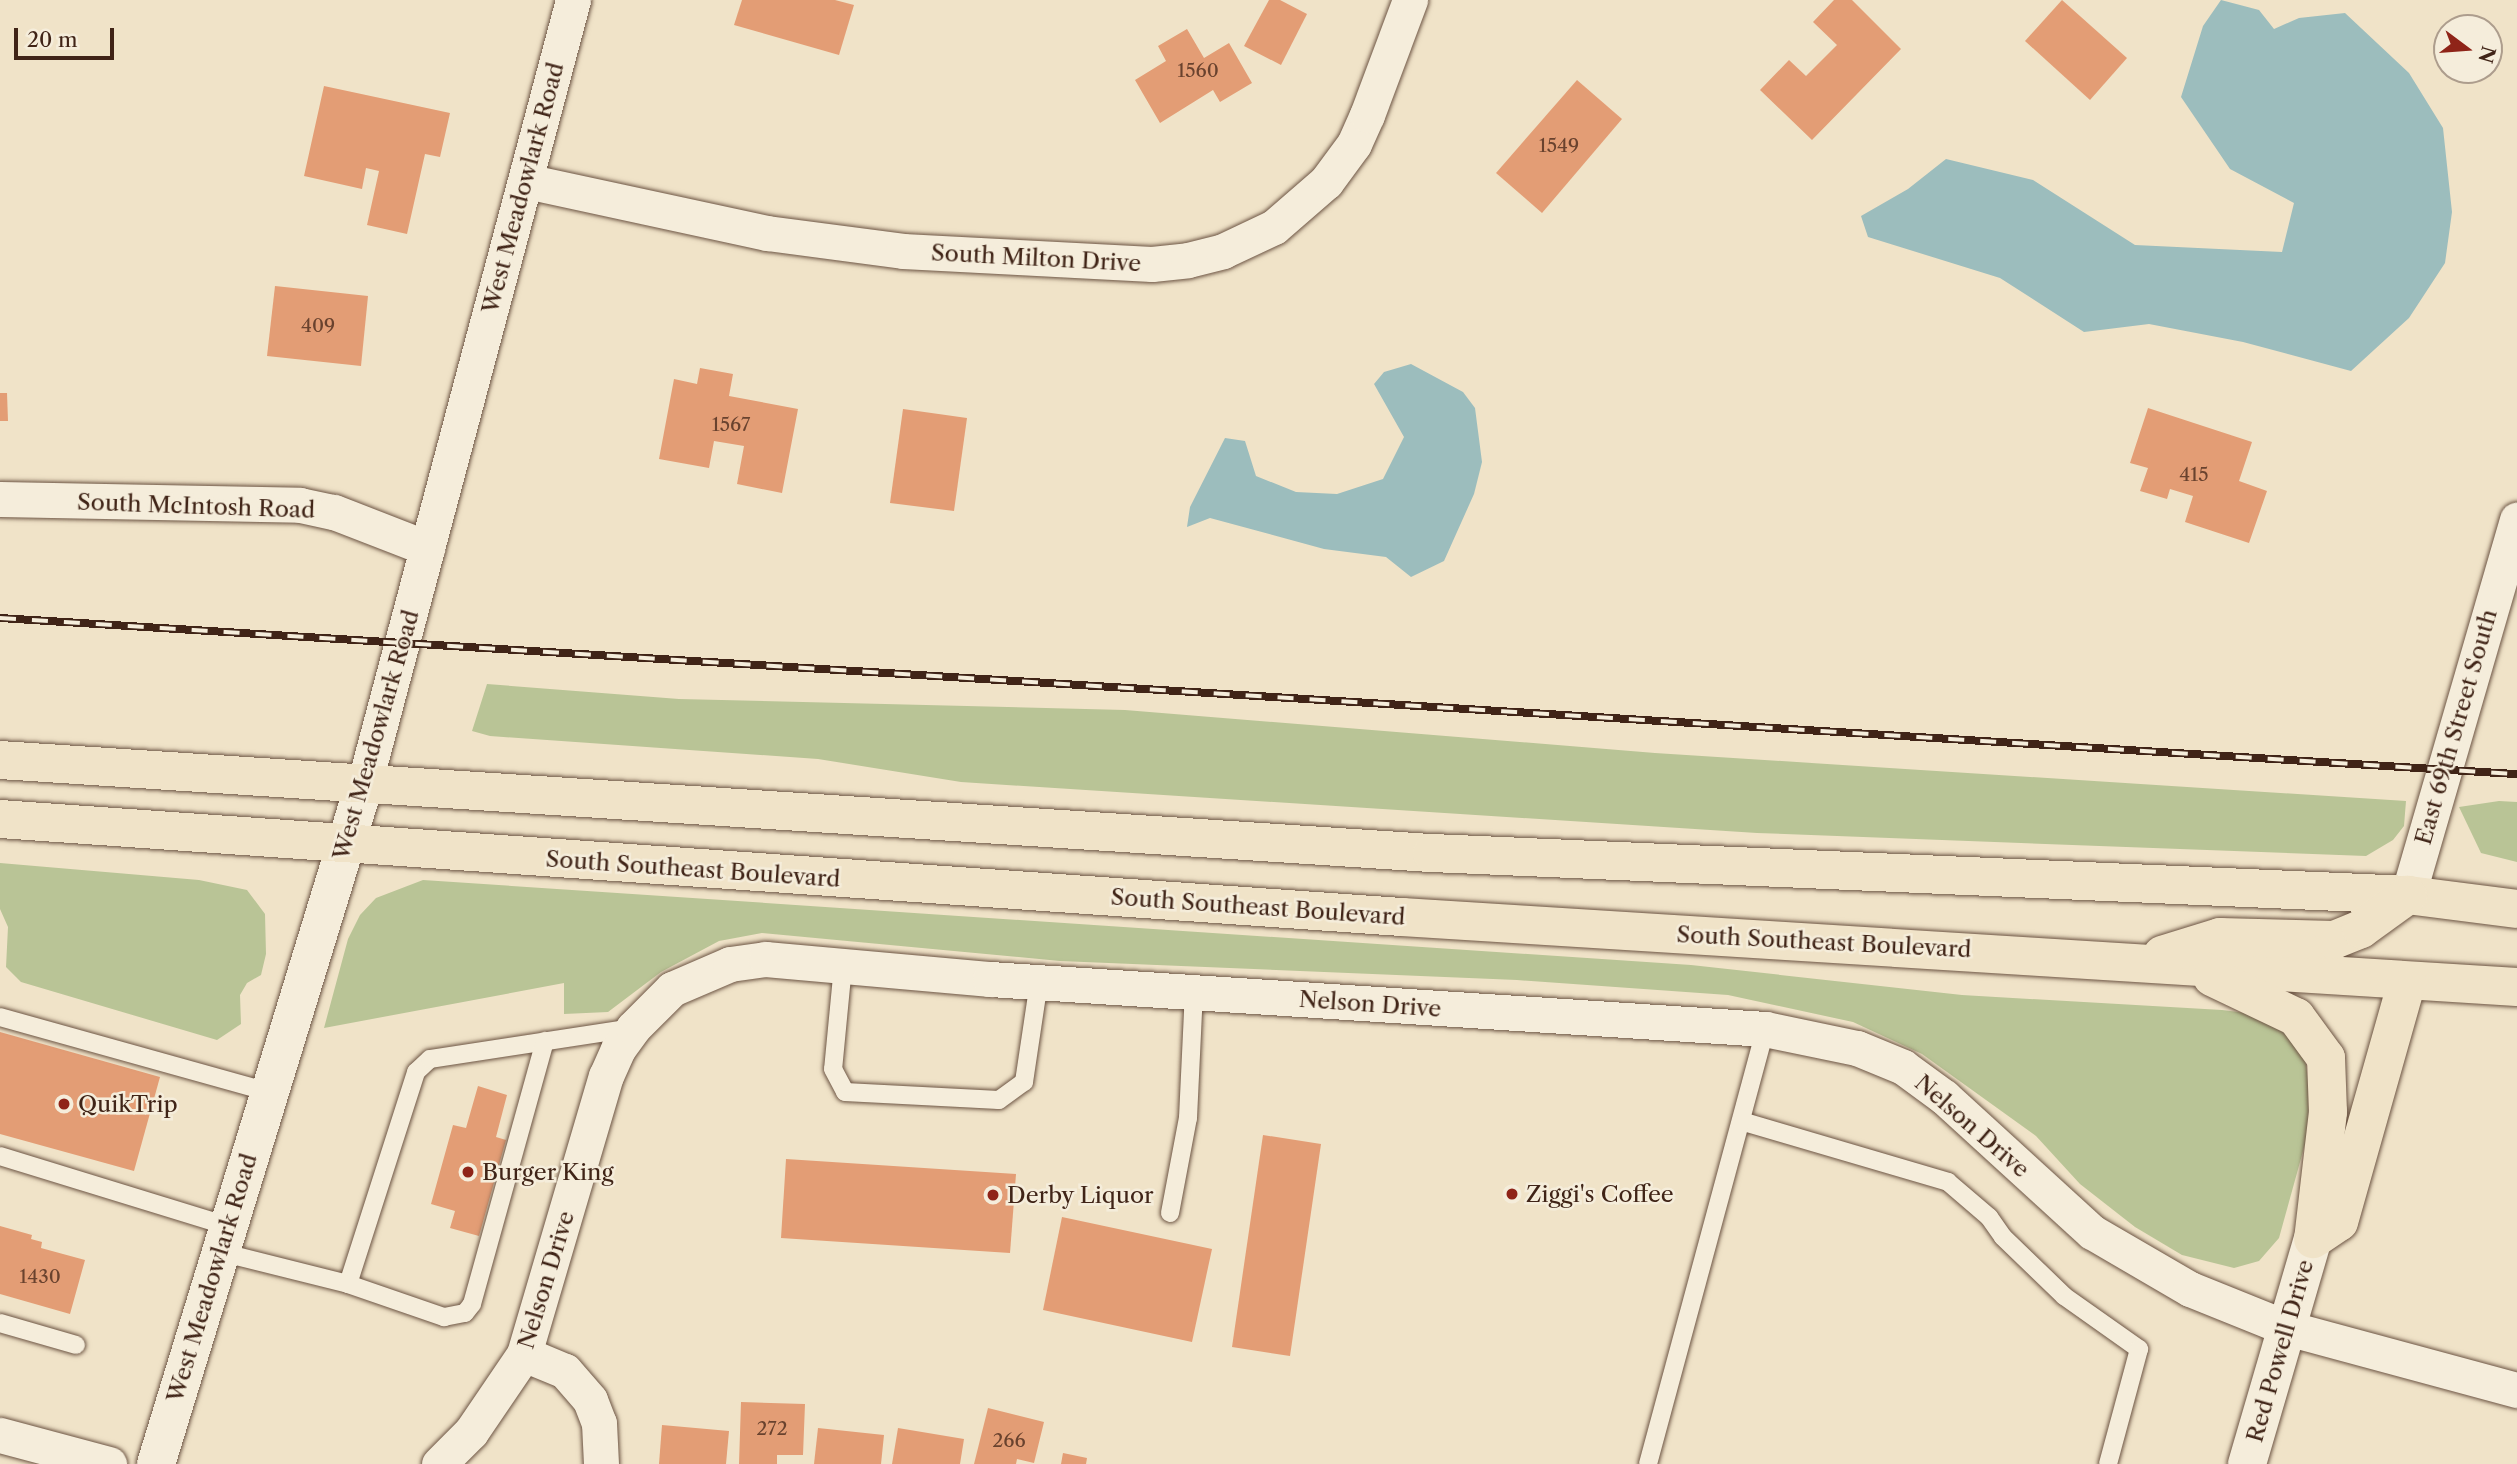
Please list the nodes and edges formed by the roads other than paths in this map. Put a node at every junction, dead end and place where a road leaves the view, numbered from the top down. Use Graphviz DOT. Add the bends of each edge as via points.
graph roads {
  1 [pos="1410,0"];
  2 [pos="566,5"];
  3 [pos="526,181"];
  4 [pos="0,499"];
  5 [pos="2517,519"];
  6 [pos="426,548"];
  7 [pos="0,760"];
  8 [pos="365,785"];
  9 [pos="0,819"];
  10 [pos="346,846"];
  11 [pos="2408,895"];
  12 [pos="2517,909"];
  13 [pos="2160,962"];
  14 [pos="843,966"];
  15 [pos="2407,981"];
  16 [pos="1039,982"];
  17 [pos="2517,987"];
  18 [pos="1194,993"];
  19 [pos="0,1017"];
  20 [pos="633,1028"];
  21 [pos="1765,1029"];
  22 [pos="545,1041"];
  23 [pos="269,1091"];
  24 [pos="1741,1121"];
  25 [pos="0,1156"];
  26 [pos="1170,1213"];
  27 [pos="2313,1238"];
  28 [pos="224,1239"];
  29 [pos="348,1284"];
  30 [pos="0,1322"];
  31 [pos="2287,1328"];
  32 [pos="76,1345"];
  33 [pos="524,1354"];
  34 [pos="2517,1390"];
  35 [pos="0,1435"];
  36 [pos="109,1464"];
  37 [pos="156,1464"];
  38 [pos="439,1464"];
  39 [pos="601,1464"];
  40 [pos="1648,1464"];
  41 [pos="2108,1464"];
  42 [pos="2246,1464"];
  1 -- 3 [label="street, South Milton Drive" via="1363,125 1326,182 1274,227 1223,251 1188,260 1152,264 903,251 767,233"];
  2 -- 3 [label="street, West Meadowlark Road"];
  3 -- 6 [label="street, West Meadowlark Road"];
  4 -- 6 [label="street, South McIntosh Road" via="299,505 334,512"];
  5 -- 11 [label="street, East 69th Street South"];
  6 -- 8 [label="street, West Meadowlark Road"];
  7 -- 8 [label="main road"];
  8 -- 10 [label="main road, West Meadowlark Road"];
  8 -- 11 [label="main road" via="1432,853"];
  9 -- 10 [label="main road, South Southeast Boulevard"];
  10 -- 13 [label="main road, South Southeast Boulevard"];
  10 -- 23 [label="main road, West Meadowlark Road"];
  11 -- 12 [label="main road"];
  11 -- 13 [label="main road" via="2361,929 2334,940 2220,937"];
  13 -- 15 [label="main road, South Southeast Boulevard"];
  13 -- 27 [label="main road" via="2269,1000 2296,1017 2326,1058 2328,1112"];
  14 -- 16 [label="street, Nelson Drive"];
  14 -- 16 [label="lane" via="834,1069 845,1092 999,1100 1024,1082"];
  14 -- 20 [label="street, Nelson Drive" via="766,959 730,964 672,989"];
  15 -- 17 [label="main road, South Southeast Boulevard"];
  15 -- 27 [label="main road" via="2339,1222"];
  16 -- 18 [label="street, Nelson Drive"];
  18 -- 21 [label="street, Nelson Drive"];
  18 -- 26 [label="lane" via="1188,1118"];
  19 -- 23 [label="lane"];
  20 -- 22 [label="lane"];
  20 -- 33 [label="street, Nelson Drive" via="606,1076"];
  21 -- 24 [label="lane"];
  21 -- 31 [label="street, Nelson Drive" via="1857,1048 1903,1067 1944,1097 2092,1233 2190,1289"];
  22 -- 29 [label="lane" via="430,1059 416,1072"];
  22 -- 29 [label="lane" via="472,1304 465,1313 444,1317"];
  23 -- 28 [label="main road, West Meadowlark Road"];
  24 -- 40 [label="lane"];
  24 -- 41 [label="lane" via="1948,1182 1989,1217 2003,1237 2064,1296 2139,1349"];
  25 -- 28 [label="lane"];
  27 -- 31 [label="main road, Red Powell Drive"];
  28 -- 29 [label="lane"];
  28 -- 37 [label="main road, West Meadowlark Road"];
  30 -- 32 [label="lane"];
  31 -- 34 [label="street, Nelson Drive"];
  31 -- 42 [label="main road, Red Powell Drive"];
  33 -- 38 [label="street, Nelson Drive" via="471,1433"];
  33 -- 39 [label="street" via="565,1371 590,1400 598,1423"];
  35 -- 36 [label="street"];
}
